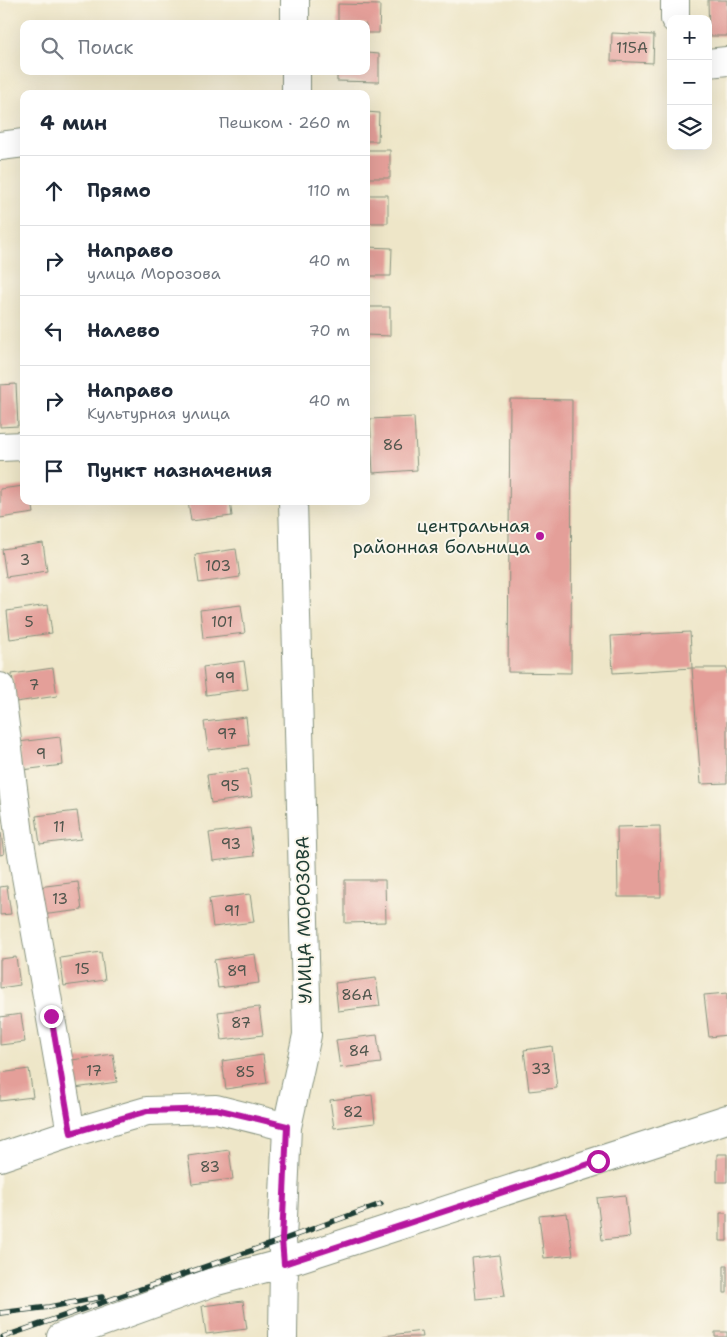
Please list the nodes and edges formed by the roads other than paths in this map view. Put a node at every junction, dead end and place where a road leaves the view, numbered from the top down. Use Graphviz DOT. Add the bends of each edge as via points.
graph roads {
  1 [pos="295,0"];
  2 [pos="675,0"];
  3 [pos="675,15"];
  4 [pos="296,20"];
  5 [pos="727,61"];
  6 [pos="712,63"];
  7 [pos="296,75"];
  8 [pos="296,90"];
  9 [pos="20,144"];
  10 [pos="0,146"];
  11 [pos="20,446"];
  12 [pos="0,447"];
  13 [pos="294,505"];
  14 [pos="0,687"];
  15 [pos="727,1119"];
  16 [pos="287,1126"];
  17 [pos="71,1133"];
  18 [pos="0,1158"];
  19 [pos="284,1264"];
  20 [pos="61,1337"];
  21 [pos="283,1337"];
  1 -- 4 [label="street"];
  2 -- 3 [label="street"];
  5 -- 6 [label="street"];
  7 -- 8 [label="street"];
  9 -- 10 [label="street"];
  11 -- 12 [label="street"];
  13 -- 16 [label="street, УЛИЦА МОРОЗОВА" via="307,1035"];
  14 -- 17 [label="street" via="20,842"];
  15 -- 19 [label="street"];
  16 -- 17 [label="street" via="216,1109 166,1110 147,1111"];
  16 -- 19 [label="street, УЛИЦА МОРОЗОВА" via="282,1240"];
  17 -- 18 [label="street"];
  19 -- 20 [label="street" via="213,1282"];
  19 -- 21 [label="street, УЛИЦА МОРОЗОВА"];
}
